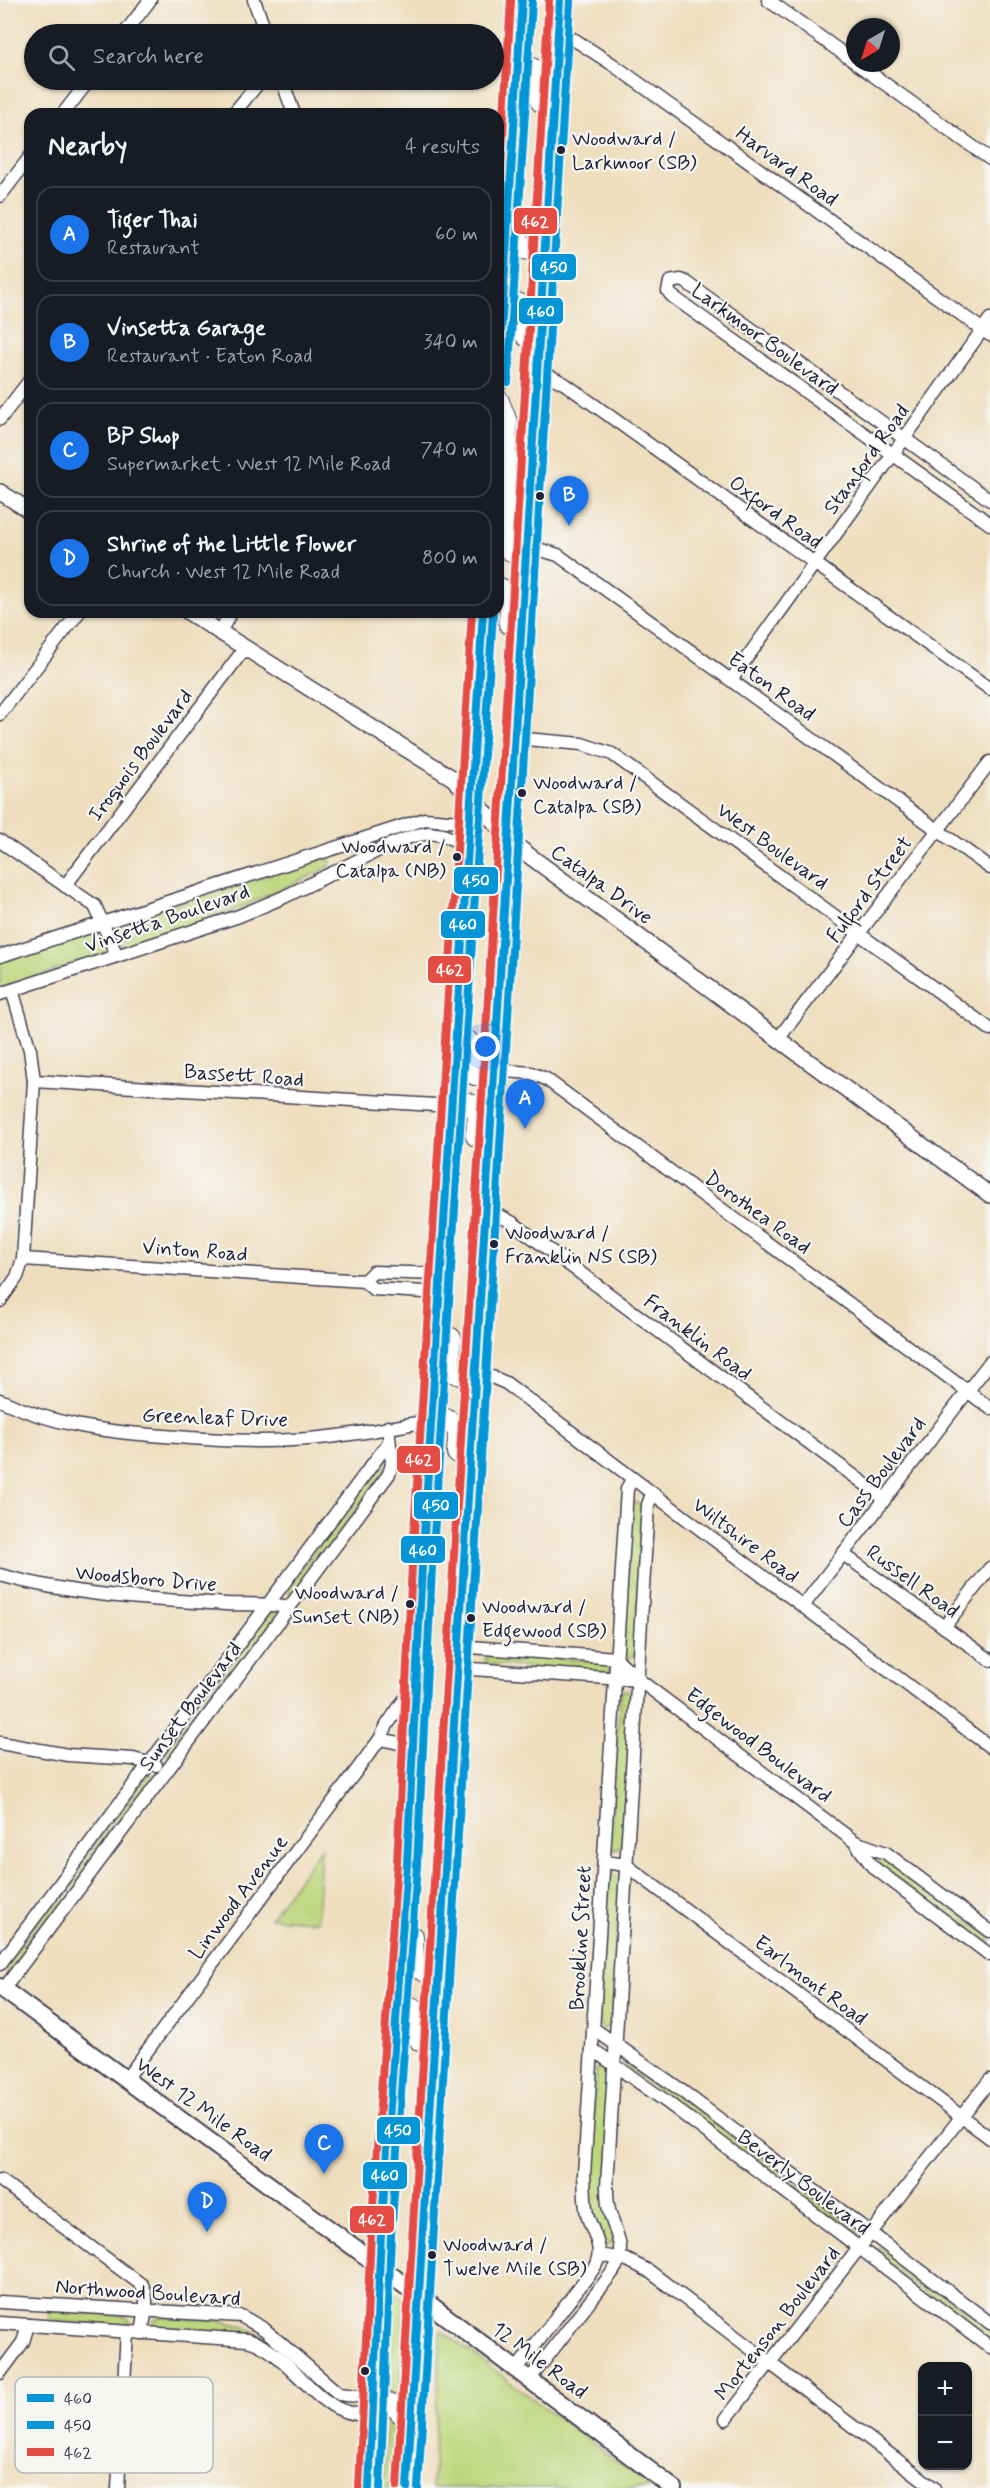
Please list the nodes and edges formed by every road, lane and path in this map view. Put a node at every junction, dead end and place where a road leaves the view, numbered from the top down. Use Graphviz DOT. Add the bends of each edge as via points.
graph roads {
  1 [pos="150,0"];
  2 [pos="254,0"];
  3 [pos="522,0"];
  4 [pos="560,0"];
  5 [pos="768,0"];
  6 [pos="132,24"];
  7 [pos="262,24"];
  8 [pos="558,34"];
  9 [pos="846,56"];
  10 [pos="869,72"];
  11 [pos="518,73"];
  12 [pos="81,90"];
  13 [pos="253,90"];
  14 [pos="286,90"];
  15 [pos="516,99"];
  16 [pos="68,108"];
  17 [pos="238,108"];
  18 [pos="292,108"];
  19 [pos="990,159"];
  20 [pos="24,164"];
  21 [pos="2,189"];
  22 [pos="546,224"];
  23 [pos="545,244"];
  24 [pos="504,292"];
  25 [pos="504,307"];
  26 [pos="990,319"];
  27 [pos="986,333"];
  28 [pos="537,372"];
  29 [pos="24,388"];
  30 [pos="504,414"];
  31 [pos="0,419"];
  32 [pos="904,439"];
  33 [pos="532,447"];
  34 [pos="893,454"];
  35 [pos="504,482"];
  36 [pos="0,492"];
  37 [pos="990,500"];
  38 [pos="24,508"];
  39 [pos="990,524"];
  40 [pos="504,547"];
  41 [pos="526,549"];
  42 [pos="815,563"];
  43 [pos="504,590"];
  44 [pos="74,618"];
  45 [pos="209,618"];
  46 [pos="228,618"];
  47 [pos="483,618"];
  48 [pos="220,632"];
  49 [pos="244,648"];
  50 [pos="732,680"];
  51 [pos="990,689"];
  52 [pos="0,714"];
  53 [pos="514,738"];
  54 [pos="990,762"];
  55 [pos="472,798"];
  56 [pos="471,822"];
  57 [pos="938,830"];
  58 [pos="508,836"];
  59 [pos="0,841"];
  60 [pos="469,846"];
  61 [pos="334,848"];
  62 [pos="343,868"];
  63 [pos="990,868"];
  64 [pos="65,886"];
  65 [pos="465,916"];
  66 [pos="104,922"];
  67 [pos="859,933"];
  68 [pos="0,956"];
  69 [pos="117,956"];
  70 [pos="6,992"];
  71 [pos="990,1029"];
  72 [pos="778,1039"];
  73 [pos="493,1070"];
  74 [pos="34,1081"];
  75 [pos="452,1106"];
  76 [pos="990,1196"];
  77 [pos="485,1212"];
  78 [pos="23,1259"];
  79 [pos="364,1281"];
  80 [pos="441,1283"];
  81 [pos="0,1301"];
  82 [pos="990,1362"];
  83 [pos="475,1376"];
  84 [pos="967,1392"];
  85 [pos="0,1400"];
  86 [pos="990,1408"];
  87 [pos="433,1420"];
  88 [pos="388,1427"];
  89 [pos="389,1442"];
  90 [pos="632,1479"];
  91 [pos="652,1494"];
  92 [pos="885,1499"];
  93 [pos="464,1541"];
  94 [pos="843,1554"];
  95 [pos="990,1568"];
  96 [pos="0,1575"];
  97 [pos="270,1603"];
  98 [pos="803,1606"];
  99 [pos="290,1607"];
  100 [pos="944,1627"];
  101 [pos="457,1646"];
  102 [pos="616,1658"];
  103 [pos="990,1660"];
  104 [pos="456,1668"];
  105 [pos="615,1679"];
  106 [pos="639,1680"];
  107 [pos="415,1685"];
  108 [pos="380,1739"];
  109 [pos="0,1743"];
  110 [pos="990,1747"];
  111 [pos="412,1751"];
  112 [pos="150,1762"];
  113 [pos="167,1769"];
  114 [pos="855,1842"];
  115 [pos="604,1862"];
  116 [pos="406,1864"];
  117 [pos="626,1865"];
  118 [pos="990,1931"];
  119 [pos="990,1955"];
  120 [pos="0,1964"];
  121 [pos="437,1965"];
  122 [pos="2,1988"];
  123 [pos="395,2011"];
  124 [pos="594,2030"];
  125 [pos="615,2042"];
  126 [pos="592,2049"];
  127 [pos="614,2062"];
  128 [pos="126,2079"];
  129 [pos="990,2080"];
  130 [pos="961,2117"];
  131 [pos="990,2138"];
  132 [pos="0,2180"];
  133 [pos="423,2207"];
  134 [pos="871,2233"];
  135 [pos="859,2248"];
  136 [pos="600,2255"];
  137 [pos="621,2258"];
  138 [pos="380,2268"];
  139 [pos="417,2295"];
  140 [pos="0,2302"];
  141 [pos="44,2304"];
  142 [pos="145,2311"];
  143 [pos="0,2323"];
  144 [pos="990,2323"];
  145 [pos="35,2325"];
  146 [pos="127,2332"];
  147 [pos="142,2332"];
  148 [pos="990,2347"];
  149 [pos="770,2365"];
  150 [pos="0,2373"];
  151 [pos="523,2375"];
  152 [pos="124,2377"];
  153 [pos="374,2408"];
  154 [pos="726,2419"];
  155 [pos="410,2423"];
  156 [pos="119,2473"];
  157 [pos="118,2488"];
  158 [pos="369,2488"];
  159 [pos="379,2488"];
  160 [pos="407,2488"];
  161 [pos="674,2488"];
  162 [pos="934,2488"];
  1 -- 6 [label="street"];
  2 -- 7 [label="street"];
  3 -- 11 [label="main road"];
  4 -- 8 [label="main road"];
  5 -- 9 [label="street"];
  8 -- 22 [label="main road"];
  8 -- 27 [label="street, Harvard Road" via="587,47"];
  10 -- 19 [label="street"];
  11 -- 15 [label="main road"];
  11 -- 22 [label="main road" via="528,66 541,73 536,180"];
  12 -- 16 [label="street"];
  13 -- 17 [label="street"];
  14 -- 18 [label="street"];
  15 -- 23 [label="main road" via="525,133 518,239 529,251"];
  15 -- 24 [label="main road"];
  20 -- 21 [label="street"];
  22 -- 23 [label="main road"];
  23 -- 28 [label="main road"];
  25 -- 33 [label="main road" via="513,302 526,307 520,420"];
  26 -- 27 [label="street, Stanford Road"];
  27 -- 32 [label="street, Stanford Road"];
  28 -- 33 [label="main road"];
  28 -- 42 [label="street, Oxford Road" via="565,384"];
  29 -- 31 [label="street"];
  30 -- 35 [label="main road"];
  32 -- 34 [label="street, Stanford Road"];
  32 -- 34 [label="street, Larkmoor Boulevard" via="686,282 670,282 668,291 672,296"];
  32 -- 37 [label="street, Larkmoor Boulevard"];
  33 -- 41 [label="main road"];
  34 -- 39 [label="street, Larkmoor Boulevard"];
  34 -- 42 [label="street, Stanford Road"];
  36 -- 38 [label="street"];
  40 -- 41 [label="main road" via="510,551"];
  41 -- 50 [label="street, Eaton Road" via="558,555"];
  41 -- 53 [label="main road"];
  42 -- 50 [label="street, Stanford Road"];
  42 -- 51 [label="street, Oxford Road"];
  43 -- 53 [label="main road" via="510,601 503,714"];
  44 -- 52 [label="street"];
  45 -- 48 [label="street, Catalpa Drive"];
  46 -- 48 [label="street"];
  47 -- 55 [label="main road"];
  48 -- 49 [label="street, Catalpa Drive"];
  49 -- 55 [label="street, Catalpa Drive" via="454,779"];
  49 -- 64 [label="street, Iroquois Boulevard"];
  50 -- 57 [label="street, Eaton Road"];
  53 -- 58 [label="main road"];
  53 -- 67 [label="street, West Boulevard" via="582,744 612,754"];
  54 -- 57 [label="street, Fulford Street"];
  55 -- 56 [label="main road"];
  55 -- 58 [label="street, Catalpa Drive"];
  56 -- 60 [label="main road"];
  56 -- 61 [label="street, Vinsetta Boulevard" via="425,819"];
  57 -- 63 [label="street, Eaton Road"];
  57 -- 67 [label="street, Fulford Street"];
  58 -- 72 [label="street, Catalpa Drive"];
  58 -- 73 [label="main road"];
  59 -- 64 [label="street"];
  60 -- 62 [label="street, Vinsetta Boulevard" via="429,833 389,845"];
  60 -- 65 [label="main road"];
  61 -- 62 [label="street"];
  61 -- 66 [label="street, Vinsetta Boulevard"];
  62 -- 69 [label="street, Vinsetta Boulevard" via="239,916"];
  64 -- 66 [label="street" via="92,903"];
  65 -- 73 [label="main road" via="472,960 467,1065 475,1076"];
  65 -- 75 [label="main road"];
  66 -- 68 [label="street, Vinsetta Boulevard"];
  66 -- 69 [label="street"];
  67 -- 71 [label="street, West Boulevard"];
  67 -- 72 [label="street, Fulford Street"];
  69 -- 70 [label="street, Vinsetta Boulevard"];
  70 -- 74 [label="street" via="30,1050"];
  72 -- 76 [label="street, Catalpa Drive"];
  73 -- 77 [label="main road"];
  73 -- 84 [label="street, Dorothea Road" via="531,1072 546,1079"];
  74 -- 75 [label="street, Bassett Road"];
  74 -- 78 [label="street"];
  75 -- 77 [label="main road" via="462,1101 476,1109 474,1179"];
  75 -- 80 [label="main road"];
  77 -- 83 [label="main road"];
  77 -- 92 [label="street, Franklin Road" via="513,1223"];
  78 -- 79 [label="street, Vinton Road"];
  78 -- 81 [label="street" via="17,1277"];
  79 -- 80 [label="street, Vinton Road" via="373,1289"];
  79 -- 80 [label="street, Vinton Road" via="373,1272"];
  80 -- 83 [label="main road" via="452,1318 450,1369 456,1376"];
  80 -- 87 [label="main road"];
  82 -- 84 [label="street, Cass Boulevard"];
  83 -- 90 [label="street, Wiltshire Road" via="506,1383"];
  83 -- 93 [label="main road"];
  84 -- 86 [label="street, Dorothea Road"];
  84 -- 92 [label="street, Cass Boulevard"];
  85 -- 88 [label="street, Greenleaf Drive" via="62,1423 115,1432 266,1441"];
  87 -- 88 [label="street, Greenleaf Drive"];
  87 -- 93 [label="main road" via="444,1418 458,1430 453,1498"];
  87 -- 107 [label="main road"];
  88 -- 89 [label="street, Sunset Boulevard"];
  89 -- 97 [label="street, Sunset Boulevard"];
  89 -- 99 [label="street, Sunset Boulevard" via="389,1474"];
  90 -- 91 [label="street, Wiltshire Road"];
  90 -- 102 [label="street, Brookline Street" via="627,1489"];
  91 -- 98 [label="street, Wiltshire Road"];
  91 -- 106 [label="street, Brookline Street" via="648,1505"];
  92 -- 94 [label="street, Cass Boulevard"];
  93 -- 101 [label="main road"];
  94 -- 98 [label="street, Cass Boulevard"];
  94 -- 100 [label="street, Russell Road"];
  95 -- 100 [label="street"];
  96 -- 97 [label="street, Woodsboro Drive" via="99,1595 239,1605"];
  97 -- 99 [label="street, Woodsboro Drive"];
  97 -- 112 [label="street, Sunset Boulevard"];
  98 -- 110 [label="street, Wiltshire Road"];
  99 -- 113 [label="street, Sunset Boulevard"];
  100 -- 103 [label="street, Russell Road"];
  101 -- 102 [label="street"];
  101 -- 104 [label="main road"];
  102 -- 105 [label="street, Brookline Street"];
  102 -- 106 [label="street, Edgewood Boulevard"];
  104 -- 105 [label="street"];
  104 -- 121 [label="main road"];
  105 -- 106 [label="street"];
  105 -- 115 [label="street, Brookline Street"];
  106 -- 114 [label="street, Edgewood Boulevard"];
  106 -- 117 [label="street, Brookline Street"];
  107 -- 108 [label="street, Linwood Avenue"];
  107 -- 111 [label="main road"];
  108 -- 111 [label="street"];
  108 -- 128 [label="street, Linwood Avenue"];
  109 -- 112 [label="street" via="68,1755"];
  111 -- 116 [label="main road"];
  112 -- 113 [label="street"];
  112 -- 120 [label="street, Sunset Boulevard"];
  113 -- 122 [label="street, Sunset Boulevard"];
  114 -- 118 [label="street, Edgewood Boulevard" via="886,1853"];
  114 -- 119 [label="street, Edgewood Boulevard" via="873,1867"];
  115 -- 117 [label="street, Earlmont Road"];
  115 -- 124 [label="street, Brookline Street"];
  116 -- 121 [label="main road" via="416,1888 412,1960 417,1969 426,1972"];
  116 -- 123 [label="main road"];
  117 -- 125 [label="street, Brookline Street"];
  117 -- 130 [label="street, Earlmont Road"];
  121 -- 133 [label="main road"];
  122 -- 128 [label="main road, West 12 Mile Road"];
  123 -- 133 [label="main road" via="409,2006 418,2011 422,2021 414,2149"];
  123 -- 138 [label="main road"];
  124 -- 125 [label="street, Beverly Boulevard"];
  124 -- 126 [label="street, Brookline Street"];
  125 -- 127 [label="street, Brookline Street"];
  125 -- 134 [label="street, Beverly Boulevard"];
  126 -- 127 [label="street, Beverly Boulevard"];
  126 -- 136 [label="street, Brookline Street" via="585,2200"];
  127 -- 135 [label="street, Beverly Boulevard"];
  127 -- 137 [label="street, Brookline Street" via="607,2186"];
  128 -- 138 [label="main road, West 12 Mile Road"];
  129 -- 130 [label="street, Mortenson Boulevard"];
  130 -- 131 [label="street, Earlmont Road"];
  130 -- 134 [label="street, Mortenson Boulevard"];
  132 -- 142 [label="street" via="142,2285 146,2291"];
  133 -- 139 [label="main road"];
  134 -- 135 [label="street, Mortenson Boulevard"];
  134 -- 144 [label="street, Beverly Boulevard"];
  135 -- 148 [label="street, Beverly Boulevard"];
  135 -- 149 [label="street, Mortenson Boulevard"];
  136 -- 137 [label="street"];
  136 -- 151 [label="street"];
  137 -- 149 [label="street" via="649,2271"];
  137 -- 151 [label="street"];
  138 -- 139 [label="main road, 12 Mile Road"];
  138 -- 153 [label="main road"];
  139 -- 151 [label="main road, 12 Mile Road"];
  139 -- 155 [label="main road"];
  140 -- 141 [label="street, Northwood Boulevard"];
  141 -- 142 [label="street, Northwood Boulevard"];
  141 -- 145 [label="street"];
  142 -- 147 [label="street"];
  142 -- 153 [label="street, Northwood Boulevard" via="246,2318 339,2394"];
  143 -- 145 [label="street, Northwood Boulevard"];
  145 -- 146 [label="street, Northwood Boulevard"];
  145 -- 150 [label="street"];
  146 -- 147 [label="street, Northwood Boulevard"];
  146 -- 152 [label="street"];
  147 -- 153 [label="street, Northwood Boulevard" via="253,2341 336,2407 354,2414"];
  149 -- 154 [label="street, Mortenson Boulevard"];
  149 -- 162 [label="street"];
  151 -- 161 [label="main road, 12 Mile Road"];
  153 -- 155 [label="main road" via="393,2406"];
  153 -- 158 [label="main road"];
  153 -- 159 [label="main road" via="380,2448"];
  155 -- 160 [label="main road"];
  156 -- 157 [label="street"];
}
